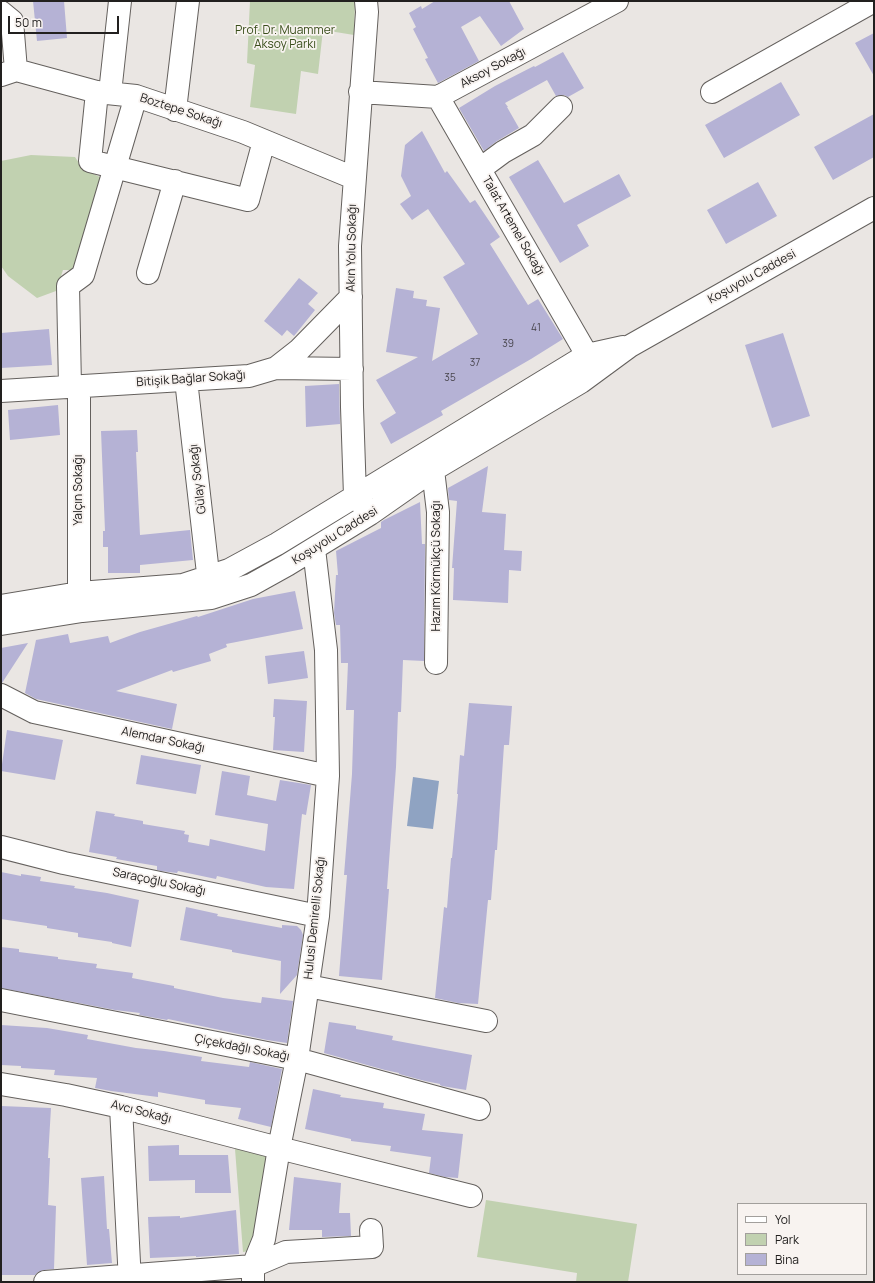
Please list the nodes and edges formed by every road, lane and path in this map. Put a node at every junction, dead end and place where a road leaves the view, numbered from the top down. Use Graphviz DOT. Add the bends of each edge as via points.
graph roads {
  1 [pos="120,1"];
  2 [pos="188,1"];
  3 [pos="617,1"];
  4 [pos="874,1"];
  5 [pos="372,5"];
  6 [pos="1,12"];
  7 [pos="8,73"];
  8 [pos="360,92"];
  9 [pos="712,92"];
  10 [pos="104,93"];
  11 [pos="136,96"];
  12 [pos="438,97"];
  13 [pos="561,108"];
  14 [pos="175,110"];
  15 [pos="264,140"];
  16 [pos="115,166"];
  17 [pos="480,169"];
  18 [pos="354,178"];
  19 [pos="175,181"];
  20 [pos="874,208"];
  21 [pos="148,273"];
  22 [pos="351,297"];
  23 [pos="630,346"];
  24 [pos="587,355"];
  25 [pos="276,368"];
  26 [pos="352,369"];
  27 [pos="186,380"];
  28 [pos="75,386"];
  29 [pos="1,390"];
  30 [pos="433,470"];
  31 [pos="355,496"];
  32 [pos="370,514"];
  33 [pos="314,549"];
  34 [pos="210,588"];
  35 [pos="80,602"];
  36 [pos="1,606"];
  37 [pos="1,624"];
  38 [pos="436,663"];
  39 [pos="1,695"];
  40 [pos="328,776"];
  41 [pos="1,847"];
  42 [pos="318,916"];
  43 [pos="308,986"];
  44 [pos="1,1000"];
  45 [pos="486,1021"];
  46 [pos="297,1059"];
  47 [pos="1,1084"];
  48 [pos="121,1107"];
  49 [pos="479,1109"];
  50 [pos="279,1148"];
  51 [pos="471,1196"];
  52 [pos="371,1230"];
  53 [pos="253,1274"];
  54 [pos="176,1277"];
  55 [pos="130,1279"];
  56 [pos="45,1282"];
  1 -- 10 [label="street"];
  2 -- 14 [label="street"];
  3 -- 12 [label="street, Aksoy Sokağı"];
  4 -- 9 [label="street"];
  5 -- 8 [label="street, Akın Yolu Sokağı"];
  6 -- 7 [label="street" via="12,21"];
  7 -- 10 [label="street, Boztepe Sokağı"];
  8 -- 12 [label="street"];
  8 -- 18 [label="street, Akın Yolu Sokağı"];
  10 -- 11 [label="street, Boztepe Sokağı"];
  10 -- 16 [label="street" via="90,161"];
  11 -- 14 [label="street, Boztepe Sokağı"];
  11 -- 16 [label="street"];
  12 -- 17 [label="street, Talat Artemel Sokağı"];
  13 -- 17 [label="street" via="533,135"];
  14 -- 15 [label="street, Boztepe Sokağı"];
  15 -- 18 [label="street, Boztepe Sokağı"];
  15 -- 19 [label="street" via="248,200"];
  16 -- 19 [label="street"];
  16 -- 28 [label="street, Yalçın Sokağı" via="83,275 68,286"];
  17 -- 24 [label="street, Talat Artemel Sokağı"];
  18 -- 22 [label="street, Akın Yolu Sokağı" via="350,246"];
  19 -- 21 [label="street"];
  20 -- 23 [label="street, Koşuyolu Caddesi"];
  22 -- 25 [label="street, Bitişik Bağlar Sokağı" via="299,350"];
  22 -- 26 [label="street, Akın Yolu Sokağı"];
  23 -- 24 [label="street, Koşuyolu Caddesi"];
  23 -- 30 [label="street, Koşuyolu Caddesi" via="581,382"];
  24 -- 31 [label="street, Koşuyolu Caddesi"];
  25 -- 26 [label="street"];
  25 -- 27 [label="street, Bitişik Bağlar Sokağı" via="249,376"];
  26 -- 31 [label="street, Akın Yolu Sokağı"];
  27 -- 28 [label="street, Bitişik Bağlar Sokağı"];
  27 -- 34 [label="street, Gülay Sokağı"];
  28 -- 29 [label="street, Bitişik Bağlar Sokağı"];
  28 -- 35 [label="street, Yalçın Sokağı"];
  30 -- 32 [label="street, Koşuyolu Caddesi"];
  30 -- 38 [label="street, Hazım Körmükçü Sokağı" via="438,512"];
  31 -- 32 [label="street"];
  31 -- 34 [label="street, Koşuyolu Caddesi" via="229,570"];
  32 -- 33 [label="street, Koşuyolu Caddesi"];
  33 -- 34 [label="street, Koşuyolu Caddesi" via="251,585"];
  33 -- 40 [label="street, Hulusi Demirelli Sokağı" via="326,650"];
  34 -- 35 [label="street, Koşuyolu Caddesi"];
  35 -- 36 [label="street, Koşuyolu Caddesi"];
  35 -- 37 [label="street, Koşuyolu Caddesi"];
  39 -- 40 [label="street, Alemdar Sokağı" via="34,712"];
  40 -- 42 [label="street, Hulusi Demirelli Sokağı"];
  41 -- 42 [label="street, Saraçoğlu Sokağı" via="64,863"];
  42 -- 43 [label="street, Hulusi Demirelli Sokağı"];
  43 -- 45 [label="street"];
  43 -- 46 [label="street, Hulusi Demirelli Sokağı"];
  44 -- 46 [label="street, Çiçekdağlı Sokağı"];
  46 -- 49 [label="street, Çiçekdağlı Sokağı"];
  46 -- 50 [label="street, Hulusi Demirelli Sokağı"];
  47 -- 48 [label="street, Avcı Sokağı"];
  48 -- 50 [label="street, Avcı Sokağı"];
  48 -- 55 [label="street"];
  50 -- 51 [label="street, Avcı Sokağı"];
  50 -- 53 [label="street, Hulusi Demirelli Sokağı" via="264,1239"];
  52 -- 53 [label="street" via="372,1247 286,1252"];
  53 -- 54 [label="street"];
  54 -- 55 [label="street"];
  55 -- 56 [label="street"];
}
